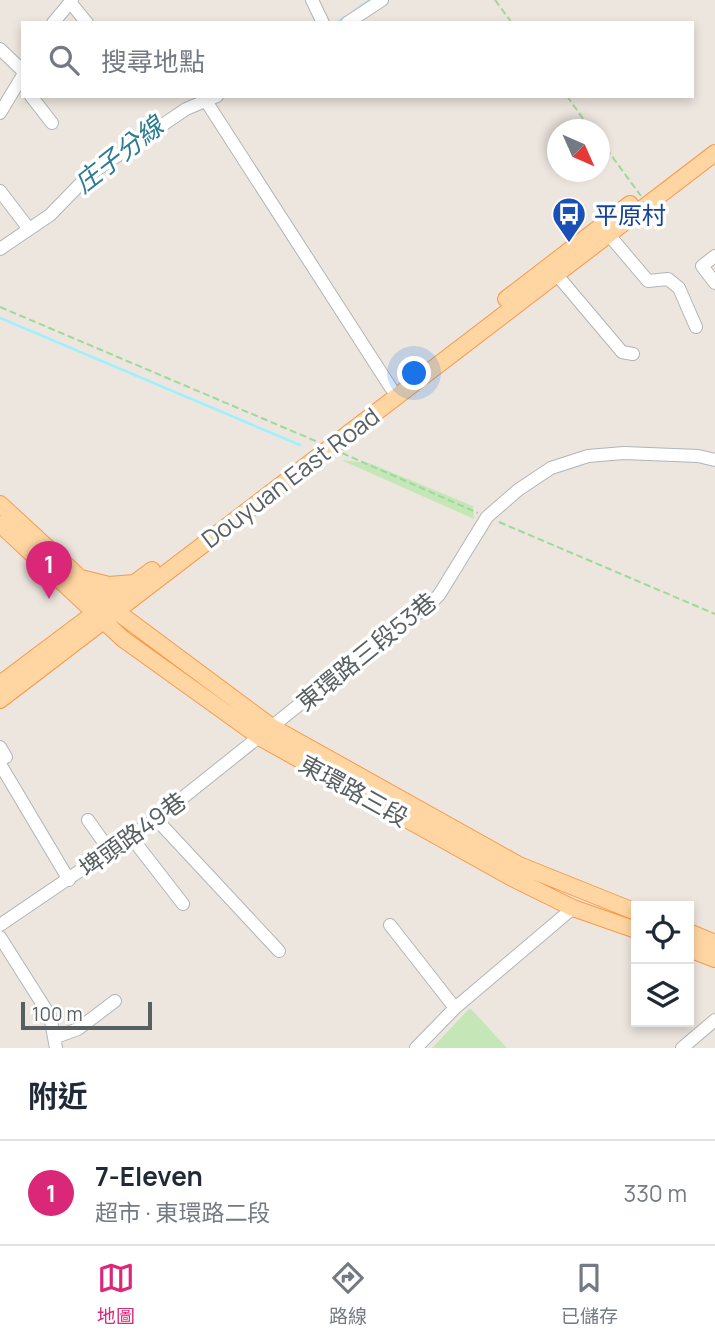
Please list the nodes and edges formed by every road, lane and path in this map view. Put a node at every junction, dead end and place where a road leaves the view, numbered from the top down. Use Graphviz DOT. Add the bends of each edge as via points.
graph roads {
  1 [pos="312,0"];
  2 [pos="382,0"];
  3 [pos="495,0"];
  4 [pos="67,2"];
  5 [pos="54,21"];
  6 [pos="85,21"];
  7 [pos="322,21"];
  8 [pos="350,21"];
  9 [pos="511,21"];
  10 [pos="0,49"];
  11 [pos="21,78"];
  12 [pos="21,81"];
  13 [pos="33,98"];
  14 [pos="212,98"];
  15 [pos="568,98"];
  16 [pos="0,113"];
  17 [pos="584,119"];
  18 [pos="52,123"];
  19 [pos="715,144"];
  20 [pos="715,153"];
  21 [pos="610,154"];
  22 [pos="0,191"];
  23 [pos="644,200"];
  24 [pos="29,229"];
  25 [pos="610,235"];
  26 [pos="0,249"];
  27 [pos="715,256"];
  28 [pos="557,275"];
  29 [pos="715,283"];
  30 [pos="0,307"];
  31 [pos="696,327"];
  32 [pos="633,354"];
  33 [pos="391,388"];
  34 [pos="324,445"];
  35 [pos="715,460"];
  36 [pos="0,504"];
  37 [pos="487,517"];
  38 [pos="0,524"];
  39 [pos="74,583"];
  40 [pos="136,589"];
  41 [pos="105,612"];
  42 [pos="715,614"];
  43 [pos="140,631"];
  44 [pos="75,635"];
  45 [pos="123,639"];
  46 [pos="0,684"];
  47 [pos="0,700"];
  48 [pos="267,733"];
  49 [pos="0,747"];
  50 [pos="0,762"];
  51 [pos="156,819"];
  52 [pos="88,820"];
  53 [pos="131,837"];
  54 [pos="110,852"];
  55 [pos="69,880"];
  56 [pos="183,904"];
  57 [pos="572,908"];
  58 [pos="631,910"];
  59 [pos="390,925"];
  60 [pos="0,926"];
  61 [pos="631,928"];
  62 [pos="694,934"];
  63 [pos="0,937"];
  64 [pos="715,943"];
  65 [pos="279,951"];
  66 [pos="694,951"];
  67 [pos="715,959"];
  68 [pos="115,1001"];
  69 [pos="455,1008"];
  70 [pos="715,1020"];
  71 [pos="56,1042"];
  72 [pos="416,1048"];
  73 [pos="682,1048"];
  1 -- 7 [label="street"];
  2 -- 8 [label="street"];
  3 -- 9 [label="path"];
  4 -- 5 [label="street"];
  4 -- 6 [label="street"];
  10 -- 11 [label="street"];
  12 -- 16 [label="street"];
  13 -- 18 [label="street"];
  14 -- 24 [label="street" via="186,108 89,175 51,215"];
  14 -- 33 [label="street"];
  15 -- 17 [label="path"];
  19 -- 23 [label="main road, Douyuan East Road"];
  20 -- 23 [label="main road, Douyuan East Road"];
  21 -- 23 [label="path"];
  22 -- 24 [label="street"];
  23 -- 25 [label="main road, Douyuan East Road"];
  23 -- 33 [label="main road, Douyuan East Road"];
  24 -- 26 [label="street"];
  25 -- 28 [label="main road, Douyuan East Road"];
  25 -- 31 [label="street" via="648,281 668,279 679,288"];
  27 -- 29 [label="street" via="702,266"];
  28 -- 32 [label="street" via="622,352"];
  28 -- 34 [label="main road, Douyuan East Road"];
  30 -- 34 [label="path"];
  33 -- 34 [label="main road, Douyuan East Road"];
  34 -- 37 [label="path"];
  34 -- 40 [label="main road, Douyuan East Road"];
  35 -- 37 [label="street, 東環路三段53巷" via="624,453 588,456 551,468"];
  36 -- 39 [label="main road"];
  37 -- 42 [label="path"];
  37 -- 48 [label="street, 東環路三段53巷" via="439,595"];
  38 -- 39 [label="main road"];
  39 -- 40 [label="main road"];
  39 -- 41 [label="main road"];
  39 -- 44 [label="main road"];
  40 -- 41 [label="main road, Douyuan East Road"];
  40 -- 43 [label="main road"];
  41 -- 43 [label="main road, 東環路三段"];
  41 -- 44 [label="main road, Douyuan East Road"];
  41 -- 45 [label="main road, 東環路三段"];
  43 -- 48 [label="main road, 東環路三段"];
  44 -- 45 [label="main road"];
  44 -- 46 [label="main road, Douyuan East Road"];
  44 -- 47 [label="main road, Douyuan East Road"];
  45 -- 48 [label="main road, 東環路三段"];
  48 -- 51 [label="street, 埤頭路49巷"];
  48 -- 57 [label="main road, 東環路三段" via="512,878"];
  48 -- 58 [label="main road, 東環路三段" via="519,865"];
  49 -- 50 [label="street" via="6,757"];
  50 -- 55 [label="street"];
  51 -- 53 [label="street, 埤頭路49巷"];
  51 -- 65 [label="street"];
  52 -- 54 [label="street"];
  53 -- 54 [label="street, 埤頭路49巷"];
  53 -- 56 [label="street"];
  54 -- 55 [label="street, 埤頭路49巷"];
  55 -- 60 [label="street, 埤頭路49巷"];
  57 -- 61 [label="main road, 東環路三段"];
  57 -- 69 [label="street"];
  59 -- 69 [label="street"];
  62 -- 64 [label="main road"];
  63 -- 71 [label="street" via="50,1016"];
  66 -- 67 [label="main road"];
  68 -- 71 [label="street"];
  69 -- 72 [label="street"];
  70 -- 73 [label="street"];
}
